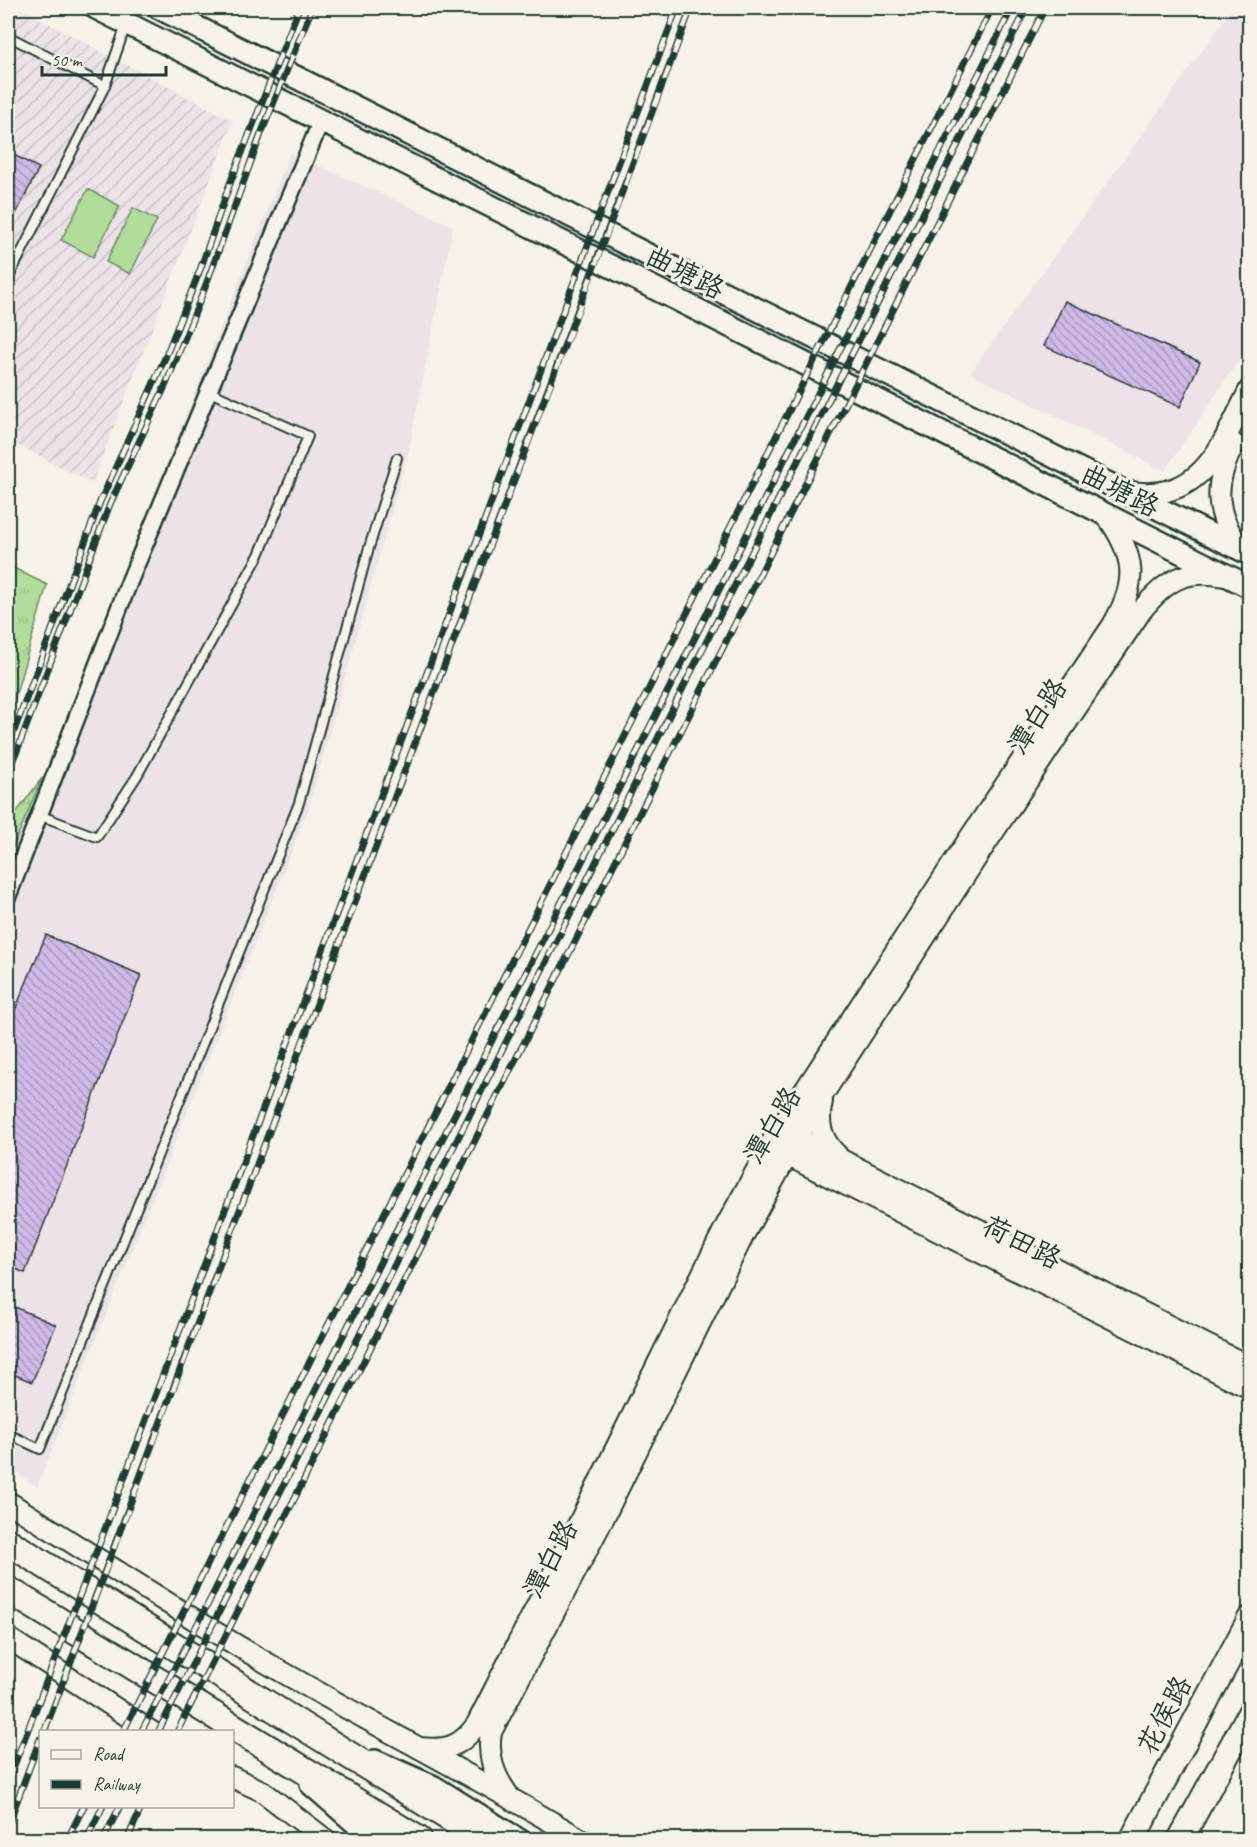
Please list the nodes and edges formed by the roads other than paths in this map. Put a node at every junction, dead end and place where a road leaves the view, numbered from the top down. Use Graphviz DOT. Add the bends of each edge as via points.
graph roads {
  1 [pos="96,8"];
  2 [pos="159,8"];
  3 [pos="127,23"];
  4 [pos="8,36"];
  5 [pos="105,86"];
  6 [pos="321,121"];
  7 [pos="8,279"];
  8 [pos="1250,389"];
  9 [pos="210,392"];
  10 [pos="1250,413"];
  11 [pos="397,459"];
  12 [pos="1120,489"];
  13 [pos="1107,516"];
  14 [pos="1247,553"];
  15 [pos="1240,582"];
  16 [pos="39,815"];
  17 [pos="8,896"];
  18 [pos="825,1092"];
  19 [pos="788,1133"];
  20 [pos="778,1151"];
  21 [pos="846,1163"];
  22 [pos="830,1177"];
  23 [pos="762,1200"];
  24 [pos="1250,1367"];
  25 [pos="1250,1388"];
  26 [pos="8,1434"];
  27 [pos="8,1502"];
  28 [pos="8,1542"];
  29 [pos="8,1590"];
  30 [pos="1250,1619"];
  31 [pos="8,1638"];
  32 [pos="1250,1713"];
  33 [pos="301,1726"];
  34 [pos="150,1730"];
  35 [pos="419,1748"];
  36 [pos="277,1754"];
  37 [pos="234,1778"];
  38 [pos="508,1795"];
  39 [pos="326,1839"];
  40 [pos="375,1839"];
  41 [pos="419,1839"];
  42 [pos="485,1839"];
  43 [pos="519,1839"];
  44 [pos="582,1839"];
  45 [pos="1132,1839"];
  46 [pos="1180,1839"];
  1 -- 3 [label="main road, 曲塘路"];
  2 -- 12 [label="main road, 曲塘路"];
  3 -- 5 [label="lane"];
  3 -- 6 [label="main road, 曲塘路"];
  4 -- 5 [label="lane"];
  5 -- 7 [label="lane"];
  6 -- 9 [label="street"];
  6 -- 13 [label="main road, 曲塘路"];
  8 -- 12 [label="street" via="1215,457 1198,475 1166,491"];
  9 -- 16 [label="street" via="130,580"];
  9 -- 16 [label="lane" via="308,436 259,555 137,776 97,837"];
  10 -- 14 [label="street" via="1225,461 1220,493 1223,521 1231,537"];
  11 -- 26 [label="lane" via="294,814 40,1449"];
  12 -- 14 [label="main road, 曲塘路"];
  13 -- 15 [label="main road, 曲塘路"];
  13 -- 19 [label="street, 潭白路" via="1120,534 1131,568 1131,588 1125,606 883,969"];
  15 -- 18 [label="street, 潭白路" via="1197,573 1181,576 1147,604"];
  16 -- 17 [label="street"];
  18 -- 19 [label="street, 潭白路"];
  18 -- 21 [label="street" via="820,1130 830,1149"];
  19 -- 20 [label="street, 潭白路"];
  19 -- 21 [label="street, 荷田路"];
  20 -- 22 [label="street, 荷田路"];
  20 -- 23 [label="street, 潭白路"];
  20 -- 35 [label="street, 潭白路" via="726,1226 477,1724 467,1738 452,1746 437,1750"];
  21 -- 24 [label="street, 荷田路"];
  22 -- 23 [label="street" via="790,1177 771,1188"];
  22 -- 25 [label="street, 荷田路"];
  23 -- 38 [label="street, 潭白路" via="599,1527 491,1732 488,1748 493,1767"];
  27 -- 35 [label="street" via="239,1647"];
  28 -- 33 [label="highway"];
  29 -- 36 [label="highway"];
  30 -- 45 [label="main road, 花侯路"];
  31 -- 34 [label="street"];
  32 -- 46 [label="main road"];
  33 -- 42 [label="highway"];
  33 -- 43 [label="main road" via="434,1787"];
  35 -- 38 [label="street"];
  36 -- 40 [label="main road"];
  36 -- 41 [label="highway"];
  37 -- 39 [label="street" via="262,1791"];
  38 -- 44 [label="street"];
}
